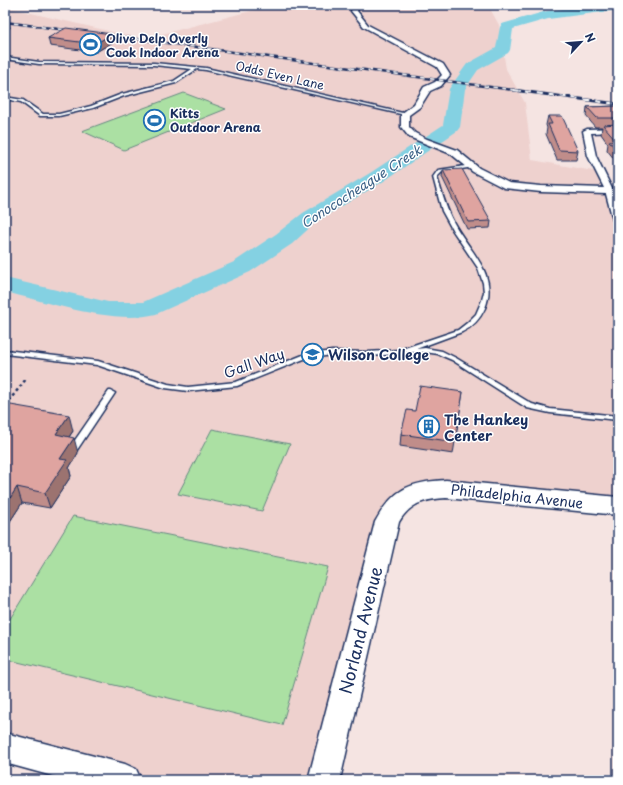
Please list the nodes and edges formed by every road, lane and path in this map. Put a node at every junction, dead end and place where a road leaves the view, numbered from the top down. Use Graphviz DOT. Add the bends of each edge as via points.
graph roads {
  1 [pos="357,5"];
  2 [pos="5,58"];
  3 [pos="196,68"];
  4 [pos="5,98"];
  5 [pos="405,114"];
  6 [pos="618,130"];
  7 [pos="472,166"];
  8 [pos="609,191"];
  9 [pos="618,220"];
  10 [pos="5,352"];
  11 [pos="400,352"];
  12 [pos="26,379"];
  13 [pos="111,394"];
  14 [pos="5,406"];
  15 [pos="618,418"];
  16 [pos="74,448"];
  17 [pos="417,492"];
  18 [pos="618,506"];
  19 [pos="5,748"];
  20 [pos="125,780"];
  21 [pos="324,780"];
  1 -- 5 [label="street" via="354,11 366,26 440,66 446,75 438,84 427,89 417,106"];
  2 -- 3 [label="lane, Odds Even Lane" via="39,63 154,64"];
  3 -- 4 [label="lane" via="175,82 59,115 42,115 22,101"];
  3 -- 5 [label="lane, Odds Even Lane"];
  5 -- 7 [label="street" via="405,127 412,135 450,150"];
  6 -- 8 [label="street" via="587,131 590,154"];
  7 -- 8 [label="street" via="507,186"];
  7 -- 11 [label="lane, Gall Way" via="440,171 434,177 446,213 485,278 485,303 469,326"];
  8 -- 9 [label="street"];
  10 -- 11 [label="lane, Gall Way" via="98,362 167,386 188,389 237,384 303,358 332,353"];
  11 -- 15 [label="lane" via="440,352 530,406 550,412"];
  12 -- 14 [label="path"];
  13 -- 16 [label="lane"];
  17 -- 18 [label="main road, Philadelphia Avenue" via="430,489 465,490"];
  17 -- 21 [label="main road, Norland Avenue" via="398,504 386,522"];
  19 -- 20 [label="main road"];
}
